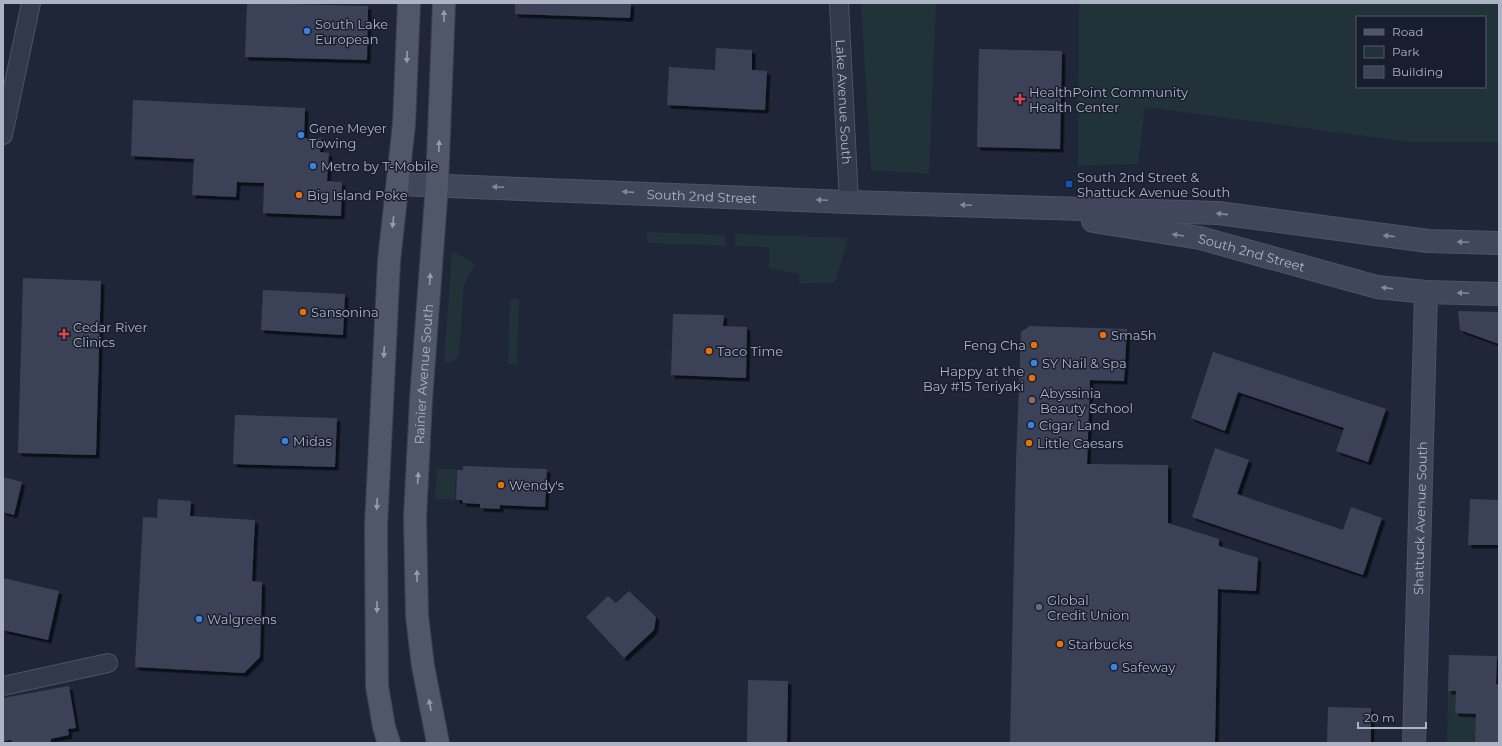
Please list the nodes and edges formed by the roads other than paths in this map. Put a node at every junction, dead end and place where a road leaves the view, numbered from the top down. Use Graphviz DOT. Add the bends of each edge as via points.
graph roads {
  1 [pos="31,3"];
  2 [pos="409,3"];
  3 [pos="444,3"];
  4 [pos="839,3"];
  5 [pos="3,135"];
  6 [pos="398,184"];
  7 [pos="437,185"];
  8 [pos="849,202"];
  9 [pos="1005,206"];
  10 [pos="1499,244"];
  11 [pos="1426,292"];
  12 [pos="1499,294"];
  13 [pos="108,663"];
  14 [pos="3,686"];
  15 [pos="389,743"];
  16 [pos="438,743"];
  17 [pos="1414,743"];
  1 -- 5 [label="street"];
  2 -- 6 [label="main road, one-way" via="404,124"];
  7 -- 3 [label="main road, Rainier Avenue South, one-way"];
  4 -- 8 [label="street, Lake Avenue South"];
  6 -- 7 [label="main road, South 2nd Street"];
  6 -- 15 [label="main road, one-way" via="388,268 376,526 377,686"];
  8 -- 7 [label="main road, South 2nd Street, one-way"];
  16 -- 7 [label="main road, Rainier Avenue South, one-way" via="423,666 417,616 415,517"];
  9 -- 8 [label="main road, South 2nd Street, one-way"];
  10 -- 9 [label="main road, South 2nd Street, one-way" via="1428,241 1218,213"];
  11 -- 9 [label="main road, South 2nd Street, one-way" via="1377,286 1200,238"];
  12 -- 11 [label="main road, South 2nd Street, one-way"];
  11 -- 17 [label="main road, Shattuck Avenue South"];
  13 -- 14 [label="street"];
}
